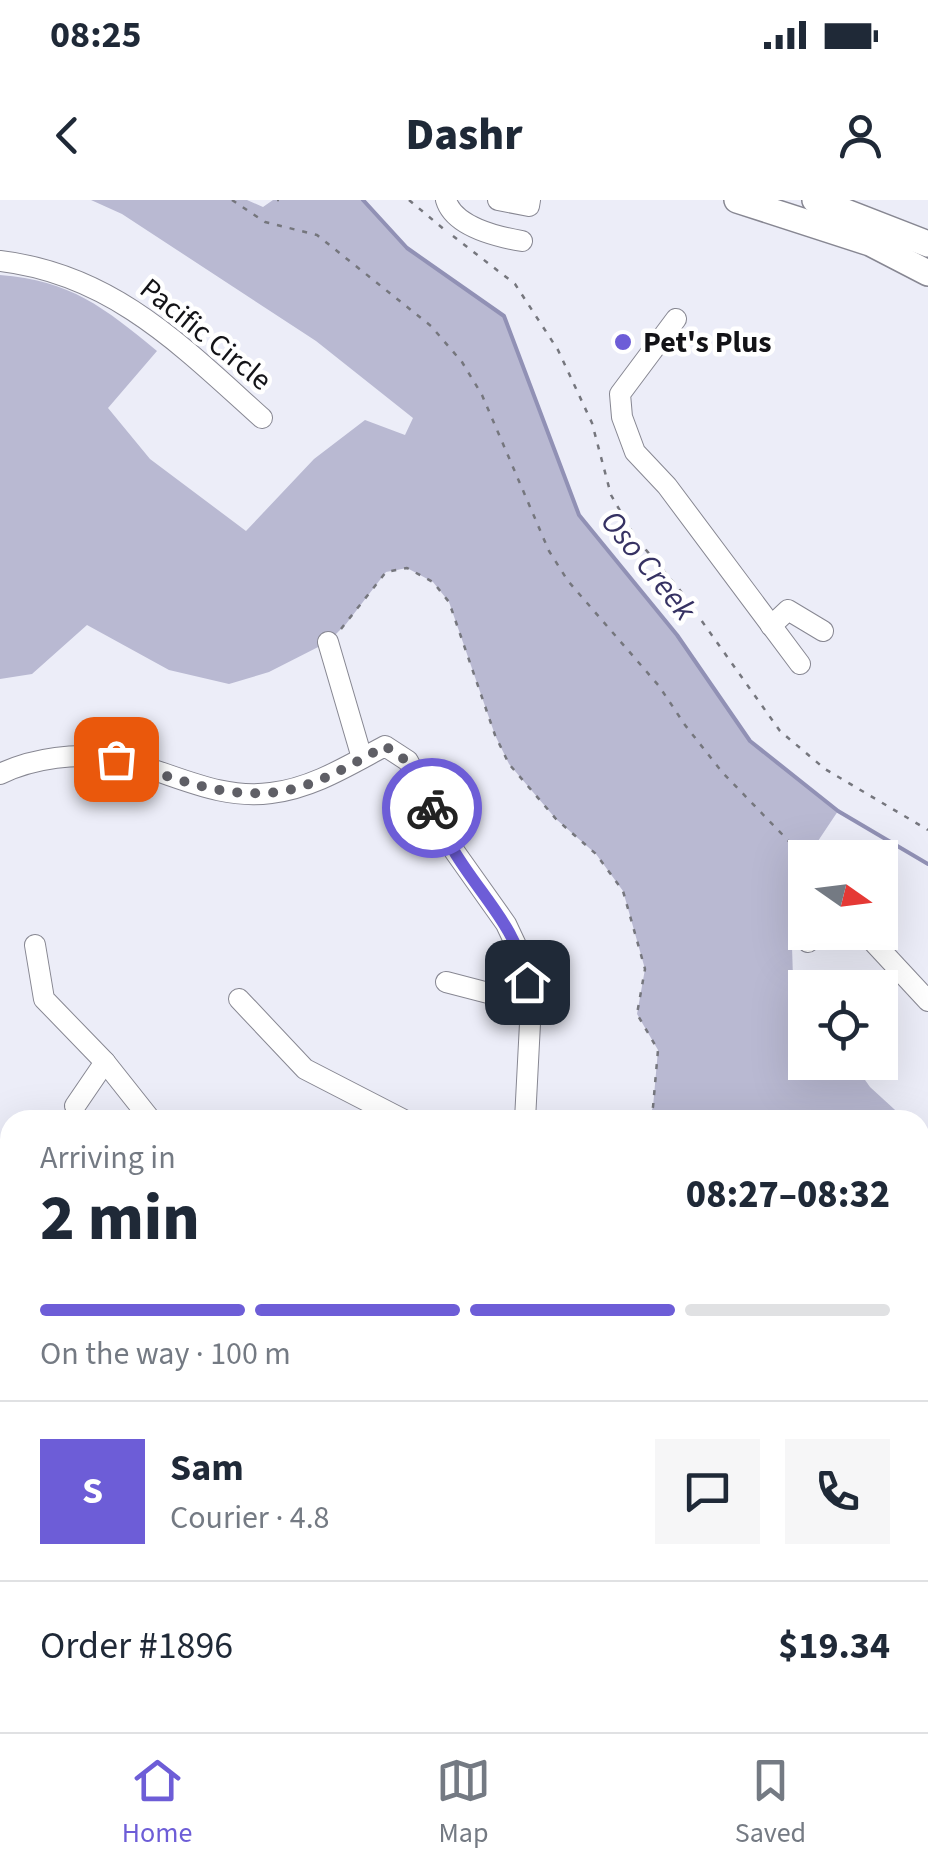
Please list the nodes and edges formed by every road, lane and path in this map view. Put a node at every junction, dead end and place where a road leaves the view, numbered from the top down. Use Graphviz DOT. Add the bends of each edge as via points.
graph roads {
  1 [pos="232,200"];
  2 [pos="409,200"];
  3 [pos="446,200"];
  4 [pos="498,200"];
  5 [pos="737,200"];
  6 [pos="815,200"];
  7 [pos="530,203"];
  8 [pos="522,241"];
  9 [pos="928,244"];
  10 [pos="0,260"];
  11 [pos="928,272"];
  12 [pos="676,319"];
  13 [pos="262,418"];
  14 [pos="771,626"];
  15 [pos="823,631"];
  16 [pos="328,642"];
  17 [pos="800,664"];
  18 [pos="362,758"];
  19 [pos="0,774"];
  20 [pos="928,830"];
  21 [pos="788,840"];
  22 [pos="35,945"];
  23 [pos="881,950"];
  24 [pos="446,982"];
  25 [pos="239,999"];
  26 [pos="928,1001"];
  27 [pos="530,1004"];
  28 [pos="104,1062"];
  29 [pos="75,1106"];
  30 [pos="143,1110"];
  31 [pos="385,1110"];
  32 [pos="525,1110"];
  33 [pos="652,1110"];
  1 -- 21 [label="path" via="265,222 317,235 452,350 482,395 568,581 722,772"];
  2 -- 20 [label="path" via="515,284 558,350 592,423 611,495 635,536 780,731 825,769"];
  3 -- 8 [label="street" via="465,221"];
  4 -- 7 [label="street"];
  5 -- 11 [label="main road" via="870,243"];
  6 -- 9 [label="main road"];
  10 -- 13 [label="street, Pacific Circle" via="76,278 145,316"];
  12 -- 14 [label="street" via="620,394 622,417 635,452"];
  14 -- 15 [label="street" via="788,610"];
  14 -- 17 [label="street"];
  16 -- 18 [label="street"];
  16 -- 33 [label="path" via="386,572 407,568 433,582 450,602 509,764 623,890 645,970 638,1014 658,1050"];
  18 -- 19 [label="street" via="270,794 203,787 80,754"];
  18 -- 27 [label="street" via="385,746 408,762 454,852 506,924 523,960"];
  22 -- 28 [label="street" via="44,999"];
  23 -- 26 [label="street"];
  24 -- 27 [label="street"];
  25 -- 31 [label="street" via="305,1069"];
  27 -- 32 [label="street"];
  28 -- 29 [label="street"];
  28 -- 30 [label="street"];
}
